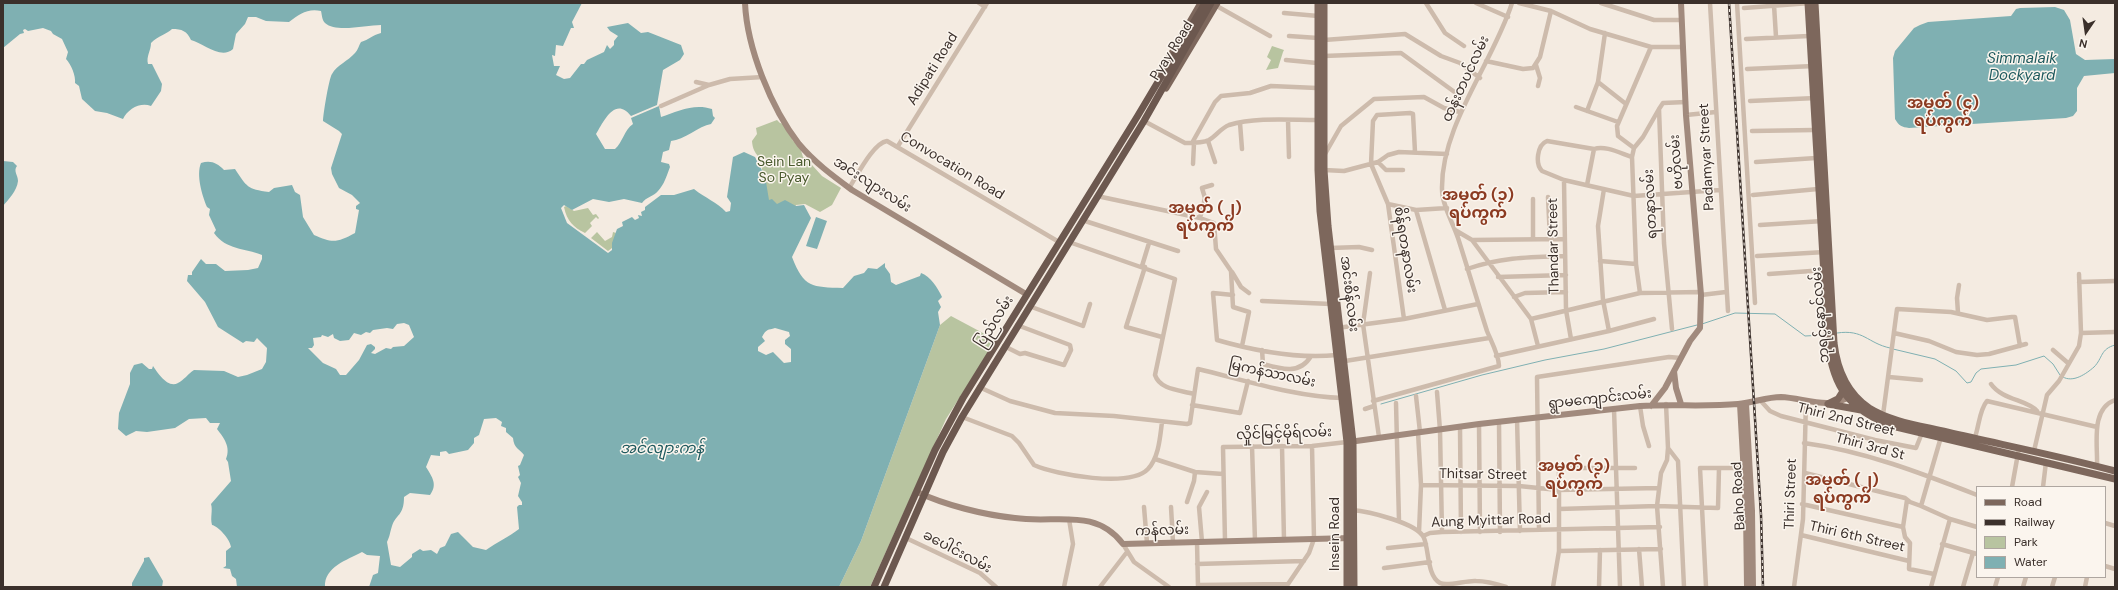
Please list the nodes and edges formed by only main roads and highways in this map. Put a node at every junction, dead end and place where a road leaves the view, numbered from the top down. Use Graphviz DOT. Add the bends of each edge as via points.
graph roads {
  1 [pos="745,3"];
  2 [pos="1201,3"];
  3 [pos="1205,3"];
  4 [pos="1318,3"];
  5 [pos="1324,3"];
  6 [pos="1681,3"];
  7 [pos="1808,3"];
  8 [pos="1814,3"];
  9 [pos="1214,4"];
  10 [pos="1321,39"];
  11 [pos="1159,82"];
  12 [pos="1161,92"];
  13 [pos="1816,98"];
  14 [pos="1039,290"];
  15 [pos="1026,294"];
  16 [pos="1029,306"];
  17 [pos="1337,328"];
  18 [pos="1831,330"];
  19 [pos="1831,344"];
  20 [pos="980,370"];
  21 [pos="1674,371"];
  22 [pos="987,374"];
  23 [pos="1843,391"];
  24 [pos="1851,396"];
  25 [pos="1681,404"];
  26 [pos="1743,404"];
  27 [pos="1828,404"];
  28 [pos="1651,406"];
  29 [pos="1861,410"];
  30 [pos="1882,418"];
  31 [pos="1350,442"];
  32 [pos="2048,460"];
  33 [pos="2096,466"];
  34 [pos="2115,471"];
  35 [pos="2094,474"];
  36 [pos="2115,479"];
  37 [pos="1348,480"];
  38 [pos="922,482"];
  39 [pos="929,485"];
  40 [pos="917,492"];
  41 [pos="925,496"];
  42 [pos="1351,510"];
  43 [pos="1351,538"];
  44 [pos="874,587"];
  45 [pos="884,587"];
  46 [pos="1347,587"];
  47 [pos="1354,587"];
  48 [pos="1747,587"];
  49 [pos="1754,587"];
  1 -- 15 [label="main road, အင်းလျားလမ်း" via="755,56 763,77 779,112 799,143 824,168 850,188"];
  2 -- 11 [label="main road, ပြည်လမ်း" via="1167,59 1158,77"];
  3 -- 11 [label="highway, ပြည်လမ်း"];
  4 -- 10 [label="main road, အင်းစိန်လမ်း"];
  5 -- 10 [label="main road, အင်းစိန်လမ်း"];
  6 -- 21 [label="main road, ဗဟိုလမ်း" via="1686,115 1701,319 1700,328"];
  7 -- 13 [label="main road, ဘုရင့်နောင်လမ်း" via="1810,66"];
  8 -- 13 [label="main road, ဘုရင့်နောင်လမ်း" via="1818,66"];
  9 -- 12 [label="highway, Pyay Road"];
  9 -- 12 [label="main road, Pyay Road" via="1174,76"];
  10 -- 17 [label="main road, အင်းစိန်လမ်း" via="1324,56 1324,170"];
  10 -- 17 [label="main road, အင်းစိန်လမ်း" via="1317,63 1320,211 1331,304"];
  11 -- 15 [label="highway, ပြည်လမ်း"];
  12 -- 14 [label="highway, ပြည်လမ်း"];
  13 -- 18 [label="main road, ဘုရင့်နောင်လမ်း" via="1821,116 1831,269"];
  13 -- 18 [label="main road, ဘုရင့်နောင်လမ်း" via="1813,116 1821,252"];
  14 -- 15 [label="main road"];
  14 -- 16 [label="highway, ပြည်လမ်း"];
  15 -- 16 [label="main road"];
  15 -- 20 [label="highway, ပြည်လမ်း"];
  16 -- 22 [label="highway, ပြည်လမ်း"];
  17 -- 31 [label="main road, အင်းစိန်လမ်း" via="1337,355"];
  17 -- 31 [label="main road, အင်းစိန်လမ်း" via="1345,361"];
  18 -- 19 [label="main road, ဘုရင့်နောင်လမ်း"];
  19 -- 23 [label="main road, ဘုရင့်နောင်လမ်း" via="1834,375"];
  19 -- 24 [label="main road, ဘုရင့်နောင်လမ်း"];
  20 -- 22 [label="highway"];
  20 -- 38 [label="highway, ပြည်လမ်း" via="950,421"];
  21 -- 25 [label="main road"];
  21 -- 28 [label="main road"];
  22 -- 39 [label="highway, ပြည်လမ်း" via="962,417"];
  23 -- 24 [label="main road, ဘုရင့်နောင်လမ်း"];
  23 -- 27 [label="main road" via="1838,398"];
  24 -- 27 [label="main road, ရွာမကျောင်းလမ်း" via="1838,403"];
  24 -- 29 [label="main road, ဘုရင့်နောင်လမ်း"];
  24 -- 30 [label="main road, ဘုရင့်နောင်လမ်း"];
  25 -- 26 [label="main road, ရွာမကျောင်းလမ်း"];
  25 -- 28 [label="main road, ရွာမကျောင်းလမ်း"];
  26 -- 27 [label="main road, ရွာမကျောင်းလမ်း" via="1781,397"];
  26 -- 48 [label="main road"];
  26 -- 49 [label="main road, Baho Road" via="1752,511"];
  27 -- 29 [label="main road"];
  28 -- 31 [label="main road, ရွာမကျောင်းလမ်း" via="1517,419"];
  29 -- 30 [label="main road, ဘုရင့်နောင်လမ်း"];
  30 -- 32 [label="main road, ဘုရင့်နောင်လမ်း" via="1923,431 2030,453"];
  31 -- 37 [label="main road, အင်းစိန်လမ်း"];
  31 -- 42 [label="main road, အင်းစိန်လမ်း"];
  32 -- 33 [label="main road"];
  32 -- 35 [label="main road"];
  33 -- 34 [label="main road"];
  33 -- 35 [label="main road"];
  35 -- 36 [label="main road"];
  37 -- 42 [label="main road, Insein Road"];
  38 -- 39 [label="highway"];
  38 -- 40 [label="highway, ပြည်လမ်း"];
  39 -- 41 [label="highway, ပြည်လမ်း"];
  40 -- 41 [label="main road, ကန်လမ်း"];
  40 -- 44 [label="highway, ပြည်လမ်း"];
  41 -- 43 [label="main road, ကန်လမ်း" via="1015,519 1069,519 1092,522 1108,528 1123,544"];
  41 -- 45 [label="highway, ပြည်လမ်း"];
  42 -- 43 [label="main road, Insein Road"];
  43 -- 46 [label="main road, Insein Road"];
  43 -- 47 [label="main road"];
}
